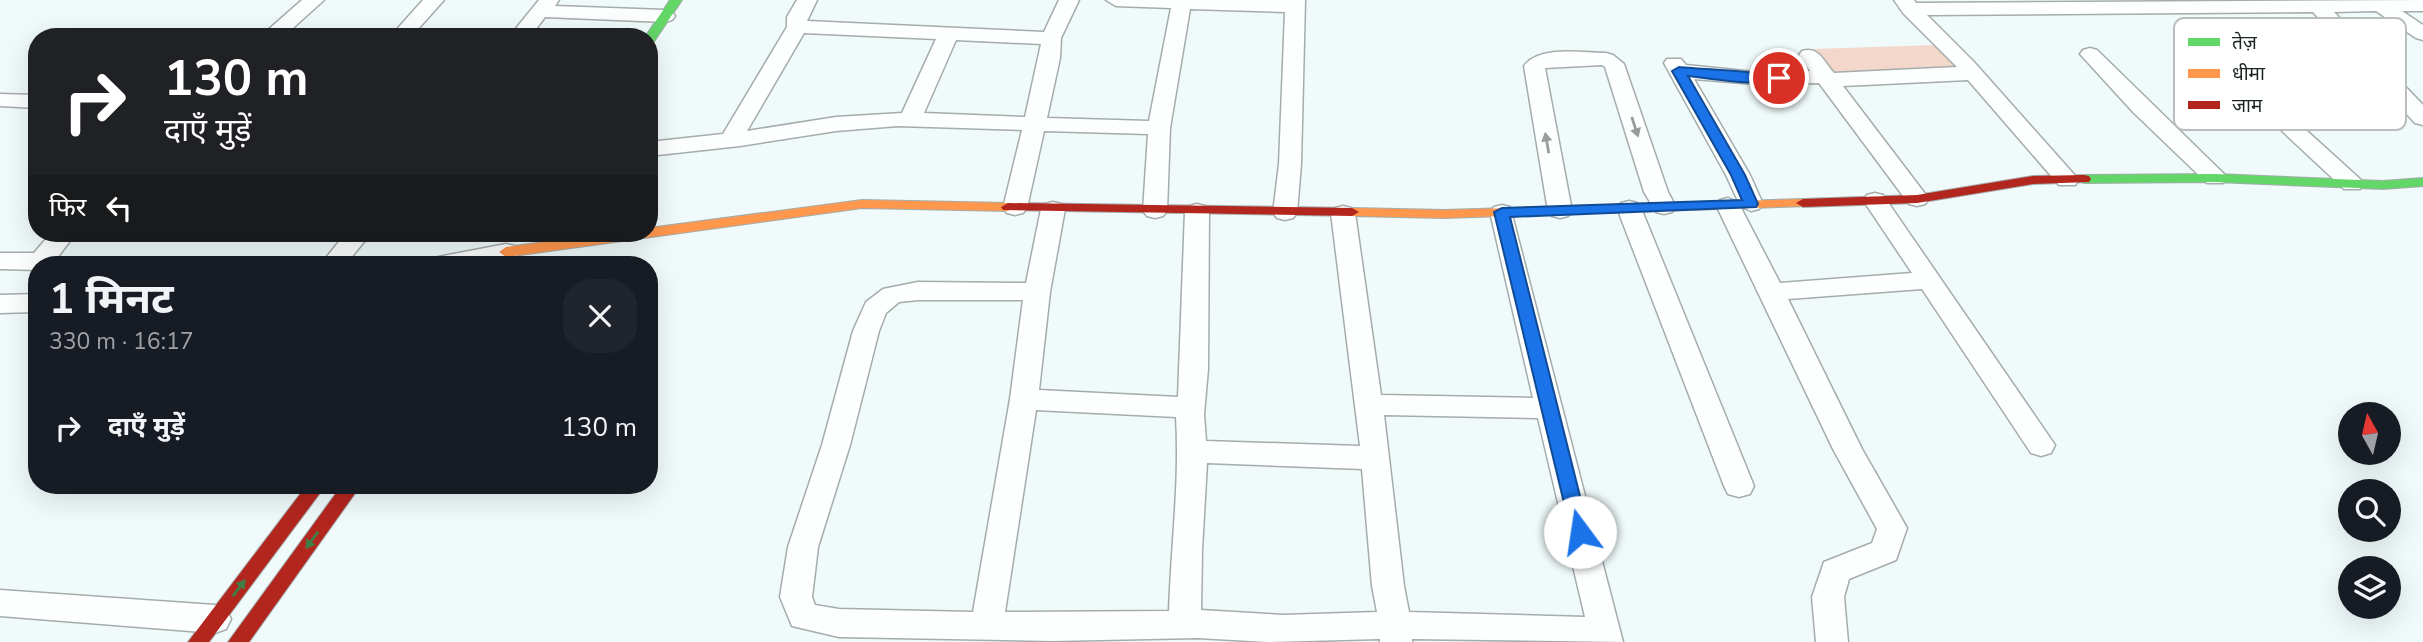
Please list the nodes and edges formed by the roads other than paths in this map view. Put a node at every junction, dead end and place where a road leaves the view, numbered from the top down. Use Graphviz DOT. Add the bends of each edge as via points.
graph roads {
  1 [pos="314,0"];
  2 [pos="434,0"];
  3 [pos="807,0"];
  4 [pos="1069,0"];
  5 [pos="1116,0"];
  6 [pos="1182,2"];
  7 [pos="1295,4"];
  8 [pos="1907,4"];
  9 [pos="2051,4"];
  10 [pos="2173,4"];
  11 [pos="2319,4"];
  12 [pos="544,5"];
  13 [pos="2423,5"];
  14 [pos="2381,6"];
  15 [pos="671,8"];
  16 [pos="2333,18"];
  17 [pos="2399,18"];
  18 [pos="2406,23"];
  19 [pos="797,27"];
  20 [pos="281,28"];
  21 [pos="408,28"];
  22 [pos="526,28"];
  23 [pos="657,28"];
  24 [pos="2423,34"];
  25 [pos="948,35"];
  26 [pos="1051,38"];
  27 [pos="2090,54"];
  28 [pos="1809,55"];
  29 [pos="1973,73"];
  30 [pos="1828,79"];
  31 [pos="0,100"];
  32 [pos="2415,101"];
  33 [pos="28,102"];
  34 [pos="2423,118"];
  35 [pos="910,119"];
  36 [pos="1036,122"];
  37 [pos="1159,128"];
  38 [pos="2293,130"];
  39 [pos="730,140"];
  40 [pos="658,148"];
  41 [pos="2216,178"];
  42 [pos="2067,180"];
  43 [pos="2423,182"];
  44 [pos="2352,184"];
  45 [pos="1917,199"];
  46 [pos="1875,200"];
  47 [pos="1740,204"];
  48 [pos="1664,207"];
  49 [pos="1015,208"];
  50 [pos="1629,208"];
  51 [pos="1053,209"];
  52 [pos="1155,211"];
  53 [pos="1197,211"];
  54 [pos="1560,211"];
  55 [pos="1502,212"];
  56 [pos="1285,213"];
  57 [pos="1343,213"];
  58 [pos="658,232"];
  59 [pos="57,242"];
  60 [pos="351,242"];
  61 [pos="586,242"];
  62 [pos="506,253"];
  63 [pos="47,256"];
  64 [pos="340,256"];
  65 [pos="0,261"];
  66 [pos="28,262"];
  67 [pos="1930,280"];
  68 [pos="1037,292"];
  69 [pos="1772,292"];
  70 [pos="28,303"];
  71 [pos="0,304"];
  72 [pos="1024,399"];
  73 [pos="1367,405"];
  74 [pos="1191,408"];
  75 [pos="1549,408"];
  76 [pos="2040,445"];
  77 [pos="1192,452"];
  78 [pos="1376,458"];
  79 [pos="1739,486"];
  80 [pos="310,494"];
  81 [pos="345,494"];
  82 [pos="0,603"];
  83 [pos="253,621"];
  84 [pos="986,624"];
  85 [pos="1185,624"];
  86 [pos="206,630"];
  87 [pos="1078,634"];
  88 [pos="1396,634"];
  89 [pos="1605,637"];
  90 [pos="238,642"];
  91 [pos="1832,642"];
  1 -- 20 [label="street"];
  2 -- 21 [label="street"];
  3 -- 19 [label="street"];
  4 -- 26 [label="street"];
  5 -- 6 [label="street"];
  6 -- 7 [label="street"];
  6 -- 37 [label="street"];
  7 -- 56 [label="street"];
  8 -- 9 [label="street"];
  8 -- 29 [label="street"];
  9 -- 10 [label="street"];
  10 -- 11 [label="street"];
  11 -- 14 [label="street"];
  11 -- 16 [label="street"];
  12 -- 15 [label="street"];
  12 -- 22 [label="street"];
  13 -- 14 [label="street"];
  14 -- 17 [label="street"];
  15 -- 23 [label="street"];
  18 -- 24 [label="street"];
  19 -- 25 [label="street"];
  19 -- 39 [label="street"];
  25 -- 26 [label="street"];
  25 -- 35 [label="street"];
  26 -- 36 [label="street"];
  27 -- 41 [label="street"];
  28 -- 30 [label="street"];
  29 -- 30 [label="street"];
  29 -- 42 [label="street"];
  30 -- 45 [label="street"];
  30 -- 47 [label="street" via="1755,78 1676,67 1738,175"];
  31 -- 33 [label="street"];
  32 -- 34 [label="street"];
  35 -- 36 [label="street"];
  35 -- 39 [label="street" via="836,124"];
  36 -- 37 [label="street"];
  36 -- 49 [label="street"];
  37 -- 52 [label="street"];
  38 -- 44 [label="street"];
  39 -- 40 [label="street"];
  41 -- 42 [label="street"];
  41 -- 44 [label="street"];
  42 -- 45 [label="street" via="2034,180"];
  43 -- 44 [label="street"];
  45 -- 46 [label="street"];
  46 -- 47 [label="street"];
  46 -- 67 [label="street"];
  47 -- 48 [label="street"];
  47 -- 69 [label="street"];
  48 -- 50 [label="street"];
  54 -- 48 [label="street, one-way" via="1534,66 1545,60 1606,59 1614,64"];
  49 -- 51 [label="street"];
  49 -- 58 [label="street" via="862,204"];
  50 -- 54 [label="street"];
  50 -- 79 [label="street"];
  51 -- 52 [label="street"];
  51 -- 68 [label="street"];
  52 -- 53 [label="street"];
  53 -- 56 [label="street"];
  53 -- 74 [label="street"];
  54 -- 55 [label="street"];
  55 -- 57 [label="street"];
  55 -- 75 [label="street"];
  56 -- 57 [label="street"];
  57 -- 73 [label="street"];
  59 -- 63 [label="street"];
  60 -- 64 [label="street"];
  61 -- 62 [label="street"];
  65 -- 66 [label="street"];
  67 -- 69 [label="street"];
  67 -- 76 [label="street"];
  68 -- 72 [label="street"];
  68 -- 84 [label="street" via="918,291 892,295 875,309 803,547 796,597 803,617 839,623"];
  69 -- 91 [label="street" via="1860,475 1892,528 1885,551 1835,571 1828,597"];
  70 -- 71 [label="street"];
  72 -- 74 [label="street"];
  72 -- 84 [label="street"];
  73 -- 75 [label="street"];
  73 -- 78 [label="street"];
  74 -- 77 [label="street"];
  75 -- 89 [label="street"];
  77 -- 78 [label="street"];
  77 -- 85 [label="street"];
  78 -- 88 [label="street"];
  86 -- 80 [label="street, one-way"];
  81 -- 83 [label="street, one-way"];
  82 -- 86 [label="street"];
  83 -- 86 [label="street"];
  83 -- 90 [label="street"];
  84 -- 87 [label="street"];
  85 -- 87 [label="street"];
  85 -- 88 [label="street"];
  88 -- 89 [label="street"];
}
